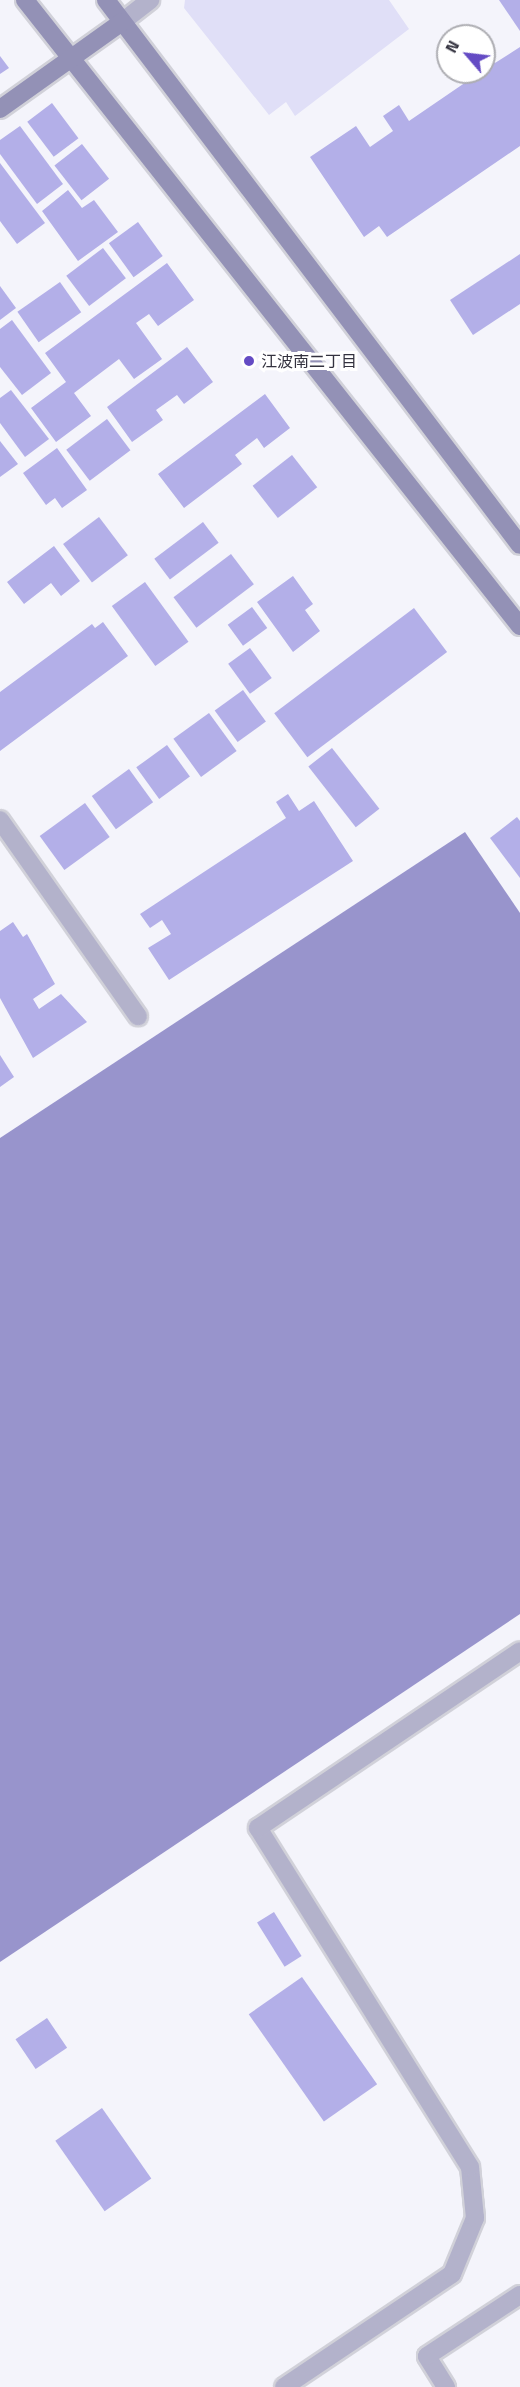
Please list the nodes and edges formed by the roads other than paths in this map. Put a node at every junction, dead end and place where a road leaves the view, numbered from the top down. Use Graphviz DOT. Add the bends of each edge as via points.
graph roads {
  1 [pos="25,0"];
  2 [pos="106,0"];
  3 [pos="150,0"];
  4 [pos="122,22"];
  5 [pos="69,59"];
  6 [pos="0,109"];
  7 [pos="520,545"];
  8 [pos="520,626"];
  9 [pos="0,820"];
  10 [pos="138,1016"];
  11 [pos="520,1651"];
  12 [pos="520,2295"];
  13 [pos="285,2387"];
  14 [pos="446,2387"];
  1 -- 5 [label="street"];
  2 -- 4 [label="street"];
  3 -- 4 [label="street"];
  4 -- 5 [label="street"];
  4 -- 7 [label="street"];
  5 -- 6 [label="street"];
  5 -- 8 [label="street"];
  9 -- 10 [label="street"];
  11 -- 13 [label="street" via="258,1828 470,2167 475,2218 452,2274"];
  12 -- 14 [label="street" via="426,2356"];
}
